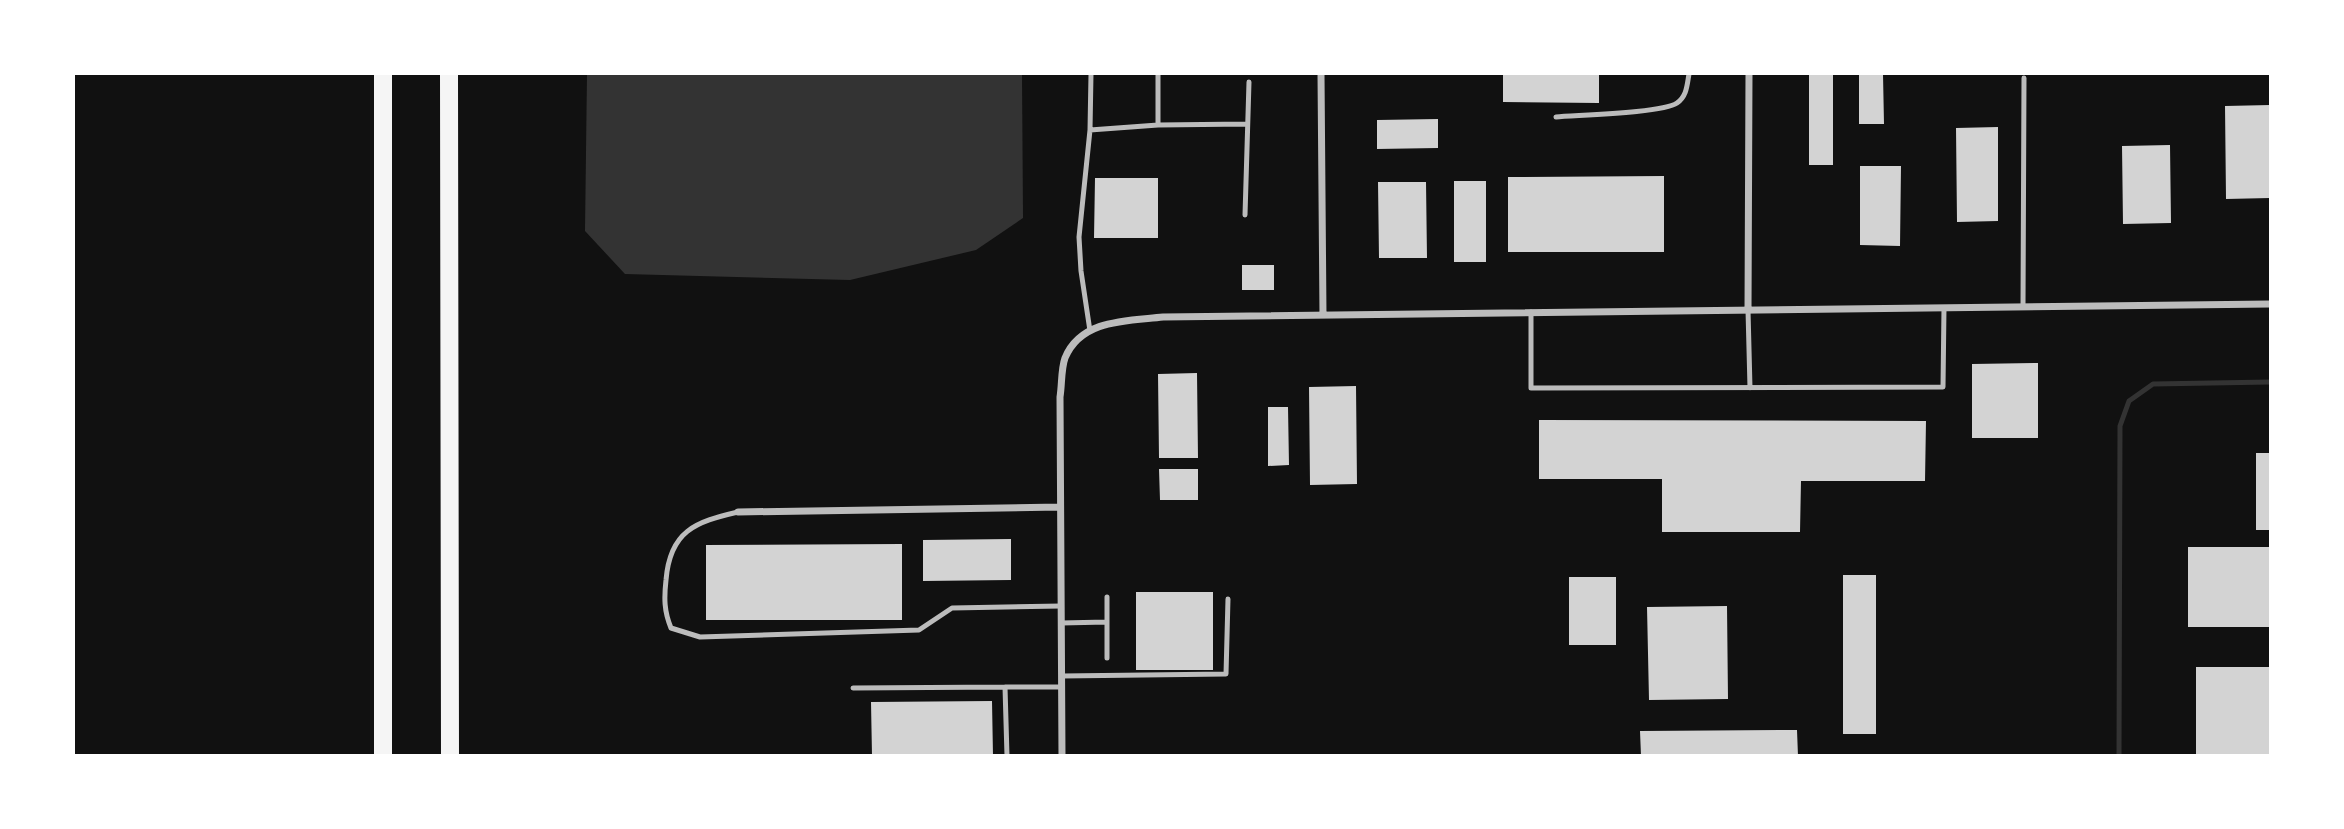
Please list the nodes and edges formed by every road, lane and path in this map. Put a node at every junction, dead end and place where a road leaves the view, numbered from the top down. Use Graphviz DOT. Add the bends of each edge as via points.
graph roads {
  1 [pos="383,74"];
  2 [pos="449,74"];
  3 [pos="1091,74"];
  4 [pos="1158,74"];
  5 [pos="1321,74"];
  6 [pos="1689,74"];
  7 [pos="1749,74"];
  8 [pos="2024,78"];
  9 [pos="1249,82"];
  10 [pos="1556,117"];
  11 [pos="1247,124"];
  12 [pos="1158,125"];
  13 [pos="1090,130"];
  14 [pos="1245,215"];
  15 [pos="2270,304"];
  16 [pos="2023,307"];
  17 [pos="1944,308"];
  18 [pos="1748,310"];
  19 [pos="1531,312"];
  20 [pos="1323,315"];
  21 [pos="1090,331"];
  22 [pos="1750,388"];
  23 [pos="1060,507"];
  24 [pos="738,512"];
  25 [pos="1107,597"];
  26 [pos="1228,599"];
  27 [pos="1061,606"];
  28 [pos="1107,622"];
  29 [pos="1061,623"];
  30 [pos="1107,658"];
  31 [pos="1062,676"];
  32 [pos="1005,687"];
  33 [pos="1062,687"];
  34 [pos="853,688"];
  35 [pos="383,755"];
  36 [pos="450,755"];
  37 [pos="1007,755"];
  38 [pos="1062,755"];
  1 -- 35 [label="highway"];
  2 -- 36 [label="highway"];
  3 -- 13 [label="lane"];
  4 -- 12 [label="lane"];
  5 -- 20 [label="street"];
  6 -- 10 [label="lane" via="1686,93 1675,105"];
  7 -- 18 [label="street"];
  8 -- 16 [label="lane"];
  9 -- 11 [label="lane"];
  11 -- 12 [label="lane"];
  11 -- 14 [label="lane"];
  12 -- 13 [label="lane"];
  13 -- 21 [label="lane" via="1079,237"];
  15 -- 16 [label="street"];
  16 -- 17 [label="street"];
  17 -- 18 [label="street"];
  17 -- 22 [label="lane" via="1943,387"];
  18 -- 19 [label="street"];
  18 -- 22 [label="lane"];
  19 -- 20 [label="street"];
  19 -- 22 [label="lane" via="1531,388"];
  20 -- 21 [label="street" via="1163,317 1113,322"];
  21 -- 23 [label="street" via="1077,339 1065,359 1060,397"];
  23 -- 24 [label="street"];
  23 -- 27 [label="street"];
  24 -- 27 [label="lane" via="704,520 676,540 667,565 663,610 671,628 700,637 919,630 952,607"];
  25 -- 28 [label="lane"];
  26 -- 31 [label="lane" via="1226,674"];
  27 -- 29 [label="street"];
  28 -- 29 [label="lane"];
  28 -- 30 [label="lane"];
  29 -- 31 [label="street"];
  31 -- 33 [label="street"];
  32 -- 33 [label="lane"];
  32 -- 34 [label="lane"];
  32 -- 37 [label="lane"];
  33 -- 38 [label="street"];
}
